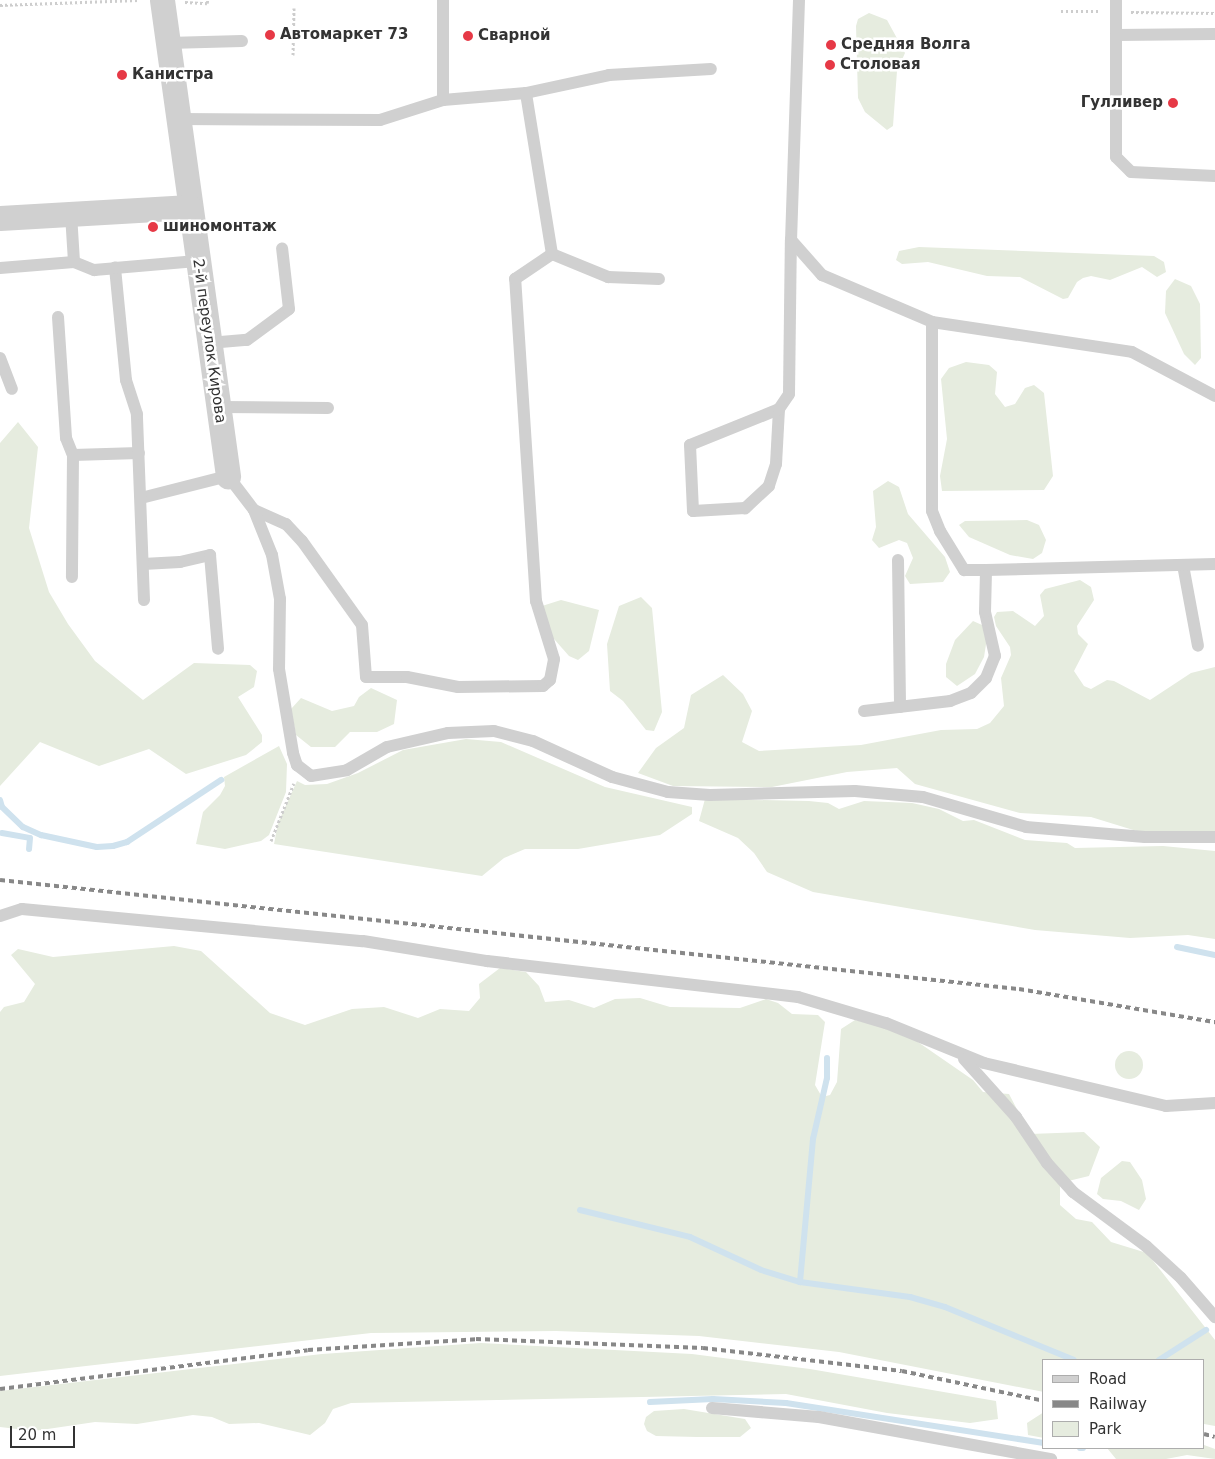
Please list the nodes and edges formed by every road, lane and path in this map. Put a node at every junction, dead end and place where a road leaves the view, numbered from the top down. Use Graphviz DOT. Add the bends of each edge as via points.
graph roads {
  1 [pos="162,0"];
  2 [pos="208,0"];
  3 [pos="443,0"];
  4 [pos="799,0"];
  5 [pos="0,5"];
  6 [pos="1116,6"];
  7 [pos="294,8"];
  8 [pos="1061,11"];
  9 [pos="1215,13"];
  10 [pos="1215,34"];
  11 [pos="1116,35"];
  12 [pos="242,41"];
  13 [pos="168,43"];
  14 [pos="293,55"];
  15 [pos="711,69"];
  16 [pos="526,93"];
  17 [pos="443,100"];
  18 [pos="178,119"];
  19 [pos="1215,176"];
  20 [pos="190,207"];
  21 [pos="71,214"];
  22 [pos="0,218"];
  23 [pos="791,240"];
  24 [pos="282,248"];
  25 [pos="552,254"];
  26 [pos="197,261"];
  27 [pos="74,262"];
  28 [pos="0,268"];
  29 [pos="116,268"];
  30 [pos="659,278"];
  31 [pos="58,317"];
  32 [pos="932,322"];
  33 [pos="209,343"];
  34 [pos="0,358"];
  35 [pos="12,388"];
  36 [pos="1215,396"];
  37 [pos="218,408"];
  38 [pos="328,408"];
  39 [pos="779,409"];
  40 [pos="139,453"];
  41 [pos="73,455"];
  42 [pos="228,476"];
  43 [pos="141,498"];
  44 [pos="254,510"];
  45 [pos="898,560"];
  46 [pos="143,564"];
  47 [pos="1215,564"];
  48 [pos="1183,565"];
  49 [pos="986,570"];
  50 [pos="72,577"];
  51 [pos="144,600"];
  52 [pos="1198,646"];
  53 [pos="218,649"];
  54 [pos="900,707"];
  55 [pos="864,711"];
  56 [pos="297,765"];
  57 [pos="1215,837"];
  58 [pos="271,841"];
  59 [pos="0,916"];
  60 [pos="956,1052"];
  61 [pos="1215,1103"];
  62 [pos="1215,1317"];
  63 [pos="712,1408"];
  64 [pos="1051,1459"];
  1 -- 2 [label="path" via="207,3"];
  1 -- 5 [label="path"];
  1 -- 13 [label="street, 2-й переулок Кирова"];
  3 -- 17 [label="lane"];
  4 -- 23 [label="lane"];
  6 -- 8 [label="path"];
  6 -- 9 [label="path"];
  6 -- 11 [label="lane"];
  7 -- 14 [label="path"];
  10 -- 11 [label="lane"];
  11 -- 19 [label="lane" via="1116,157 1131,172"];
  12 -- 13 [label="lane"];
  13 -- 18 [label="street, 2-й переулок Кирова"];
  15 -- 16 [label="lane" via="609,75"];
  16 -- 17 [label="lane"];
  16 -- 25 [label="lane"];
  17 -- 18 [label="lane" via="380,120"];
  18 -- 20 [label="street, 2-й переулок Кирова"];
  20 -- 21 [label="street"];
  20 -- 26 [label="street, 2-й переулок Кирова"];
  21 -- 22 [label="street"];
  21 -- 27 [label="lane"];
  23 -- 32 [label="lane" via="822,275"];
  23 -- 39 [label="lane" via="790,394"];
  24 -- 33 [label="lane" via="289,309 247,340"];
  25 -- 30 [label="lane" via="608,277"];
  25 -- 44 [label="lane" via="515,279 536,601 554,659 550,680 542,686 458,687 407,677 366,676 362,625 286,524"];
  26 -- 29 [label="lane"];
  26 -- 33 [label="street, 2-й переулок Кирова"];
  27 -- 28 [label="lane"];
  27 -- 29 [label="lane" via="94,270"];
  29 -- 40 [label="lane" via="126,380 137,414"];
  31 -- 41 [label="lane" via="66,438"];
  32 -- 36 [label="lane" via="1132,352"];
  32 -- 49 [label="lane" via="932,511 940,531 964,570"];
  33 -- 37 [label="street, 2-й переулок Кирова"];
  34 -- 35 [label="lane"];
  37 -- 38 [label="lane"];
  37 -- 42 [label="street, 2-й переулок Кирова"];
  39 -- 39 [label="lane" via="690,445 693,511 745,508 769,486 776,464"];
  40 -- 41 [label="lane"];
  40 -- 43 [label="lane"];
  41 -- 50 [label="lane"];
  42 -- 43 [label="lane"];
  42 -- 44 [label="lane"];
  43 -- 46 [label="lane"];
  44 -- 56 [label="lane" via="272,555 280,599 278,669"];
  45 -- 54 [label="lane"];
  46 -- 51 [label="lane"];
  46 -- 53 [label="lane" via="210,556"];
  47 -- 48 [label="lane"];
  48 -- 49 [label="lane"];
  48 -- 52 [label="lane"];
  49 -- 54 [label="lane" via="985,612 995,656 986,678 971,693 950,701"];
  54 -- 55 [label="lane"];
  56 -- 57 [label="lane" via="310,776 318,777 347,770 386,747 448,733 494,731 533,741 612,777 668,792 710,795 854,791 923,797 1026,827 1145,837"];
  56 -- 58 [label="path" via="296,779"];
  59 -- 60 [label="lane" via="22,909 363,941 487,961 798,997 886,1023"];
  60 -- 61 [label="lane" via="984,1063 1166,1106"];
  60 -- 62 [label="lane" via="988,1082 1046,1163 1073,1192 1146,1246 1181,1278"];
  63 -- 64 [label="lane" via="819,1417"];
}
